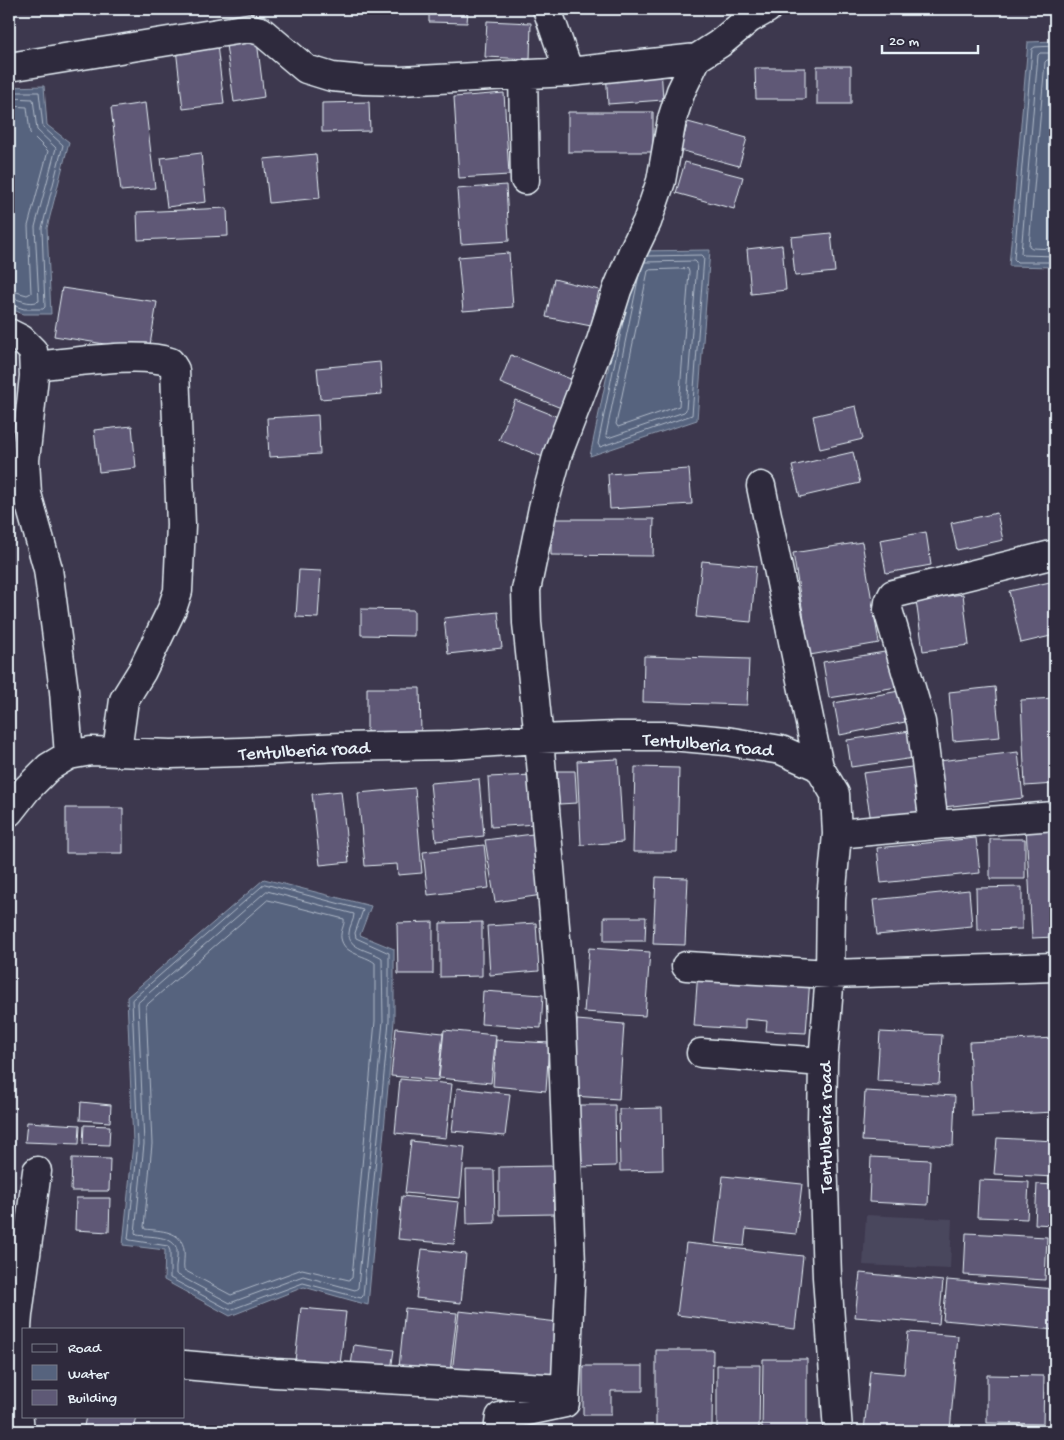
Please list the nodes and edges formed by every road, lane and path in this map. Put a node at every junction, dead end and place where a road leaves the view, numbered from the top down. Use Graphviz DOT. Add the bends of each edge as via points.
graph roads {
  1 [pos="547,9"];
  2 [pos="767,9"];
  3 [pos="697,58"];
  4 [pos="9,67"];
  5 [pos="569,72"];
  6 [pos="523,74"];
  7 [pos="525,180"];
  8 [pos="9,333"];
  9 [pos="34,366"];
  10 [pos="761,486"];
  11 [pos="1055,554"];
  12 [pos="539,739"];
  13 [pos="116,751"];
  14 [pos="69,755"];
  15 [pos="818,767"];
  16 [pos="9,812"];
  17 [pos="1055,816"];
  18 [pos="934,825"];
  19 [pos="837,834"];
  20 [pos="686,966"];
  21 [pos="1055,967"];
  22 [pos="830,974"];
  23 [pos="701,1053"];
  24 [pos="823,1062"];
  25 [pos="37,1171"];
  26 [pos="20,1350"];
  27 [pos="185,1365"];
  28 [pos="564,1389"];
  29 [pos="20,1431"];
  30 [pos="498,1431"];
  31 [pos="838,1431"];
  1 -- 5 [label="street"];
  2 -- 3 [label="street"];
  3 -- 5 [label="street"];
  3 -- 12 [label="street" via="672,118 661,181 648,222 617,290 558,453 543,508 526,590"];
  4 -- 6 [label="street" via="249,28 261,31 306,69 332,77 401,81"];
  5 -- 6 [label="street"];
  6 -- 7 [label="street"];
  8 -- 9 [label="street" via="33,351"];
  9 -- 13 [label="street" via="120,358 161,359 170,362 175,370 181,526 178,590 142,671 124,700"];
  9 -- 14 [label="street" via="25,460 27,494 48,570"];
  10 -- 15 [label="street"];
  11 -- 18 [label="street" via="903,591 893,594 889,602 888,610 920,722"];
  12 -- 13 [label="street, Tentulberia road" via="171,754"];
  12 -- 15 [label="street, Tentulberia road" via="671,736 726,741 782,750"];
  12 -- 28 [label="street" via="561,997 571,1265"];
  13 -- 14 [label="street, Tentulberia road"];
  14 -- 16 [label="street, Tentulberia road" via="49,766"];
  15 -- 19 [label="street, Tentulberia road" via="835,794"];
  17 -- 18 [label="street"];
  18 -- 19 [label="street"];
  19 -- 22 [label="street, Tentulberia road" via="831,899"];
  20 -- 22 [label="street"];
  21 -- 22 [label="street"];
  22 -- 24 [label="street, Tentulberia road"];
  23 -- 24 [label="street"];
  24 -- 31 [label="street, Tentulberia road" via="828,1277"];
  25 -- 26 [label="street" via="18,1315"];
  26 -- 29 [label="street" via="14,1367"];
  27 -- 28 [label="street"];
  28 -- 30 [label="street" via="564,1403 500,1417"];
}
